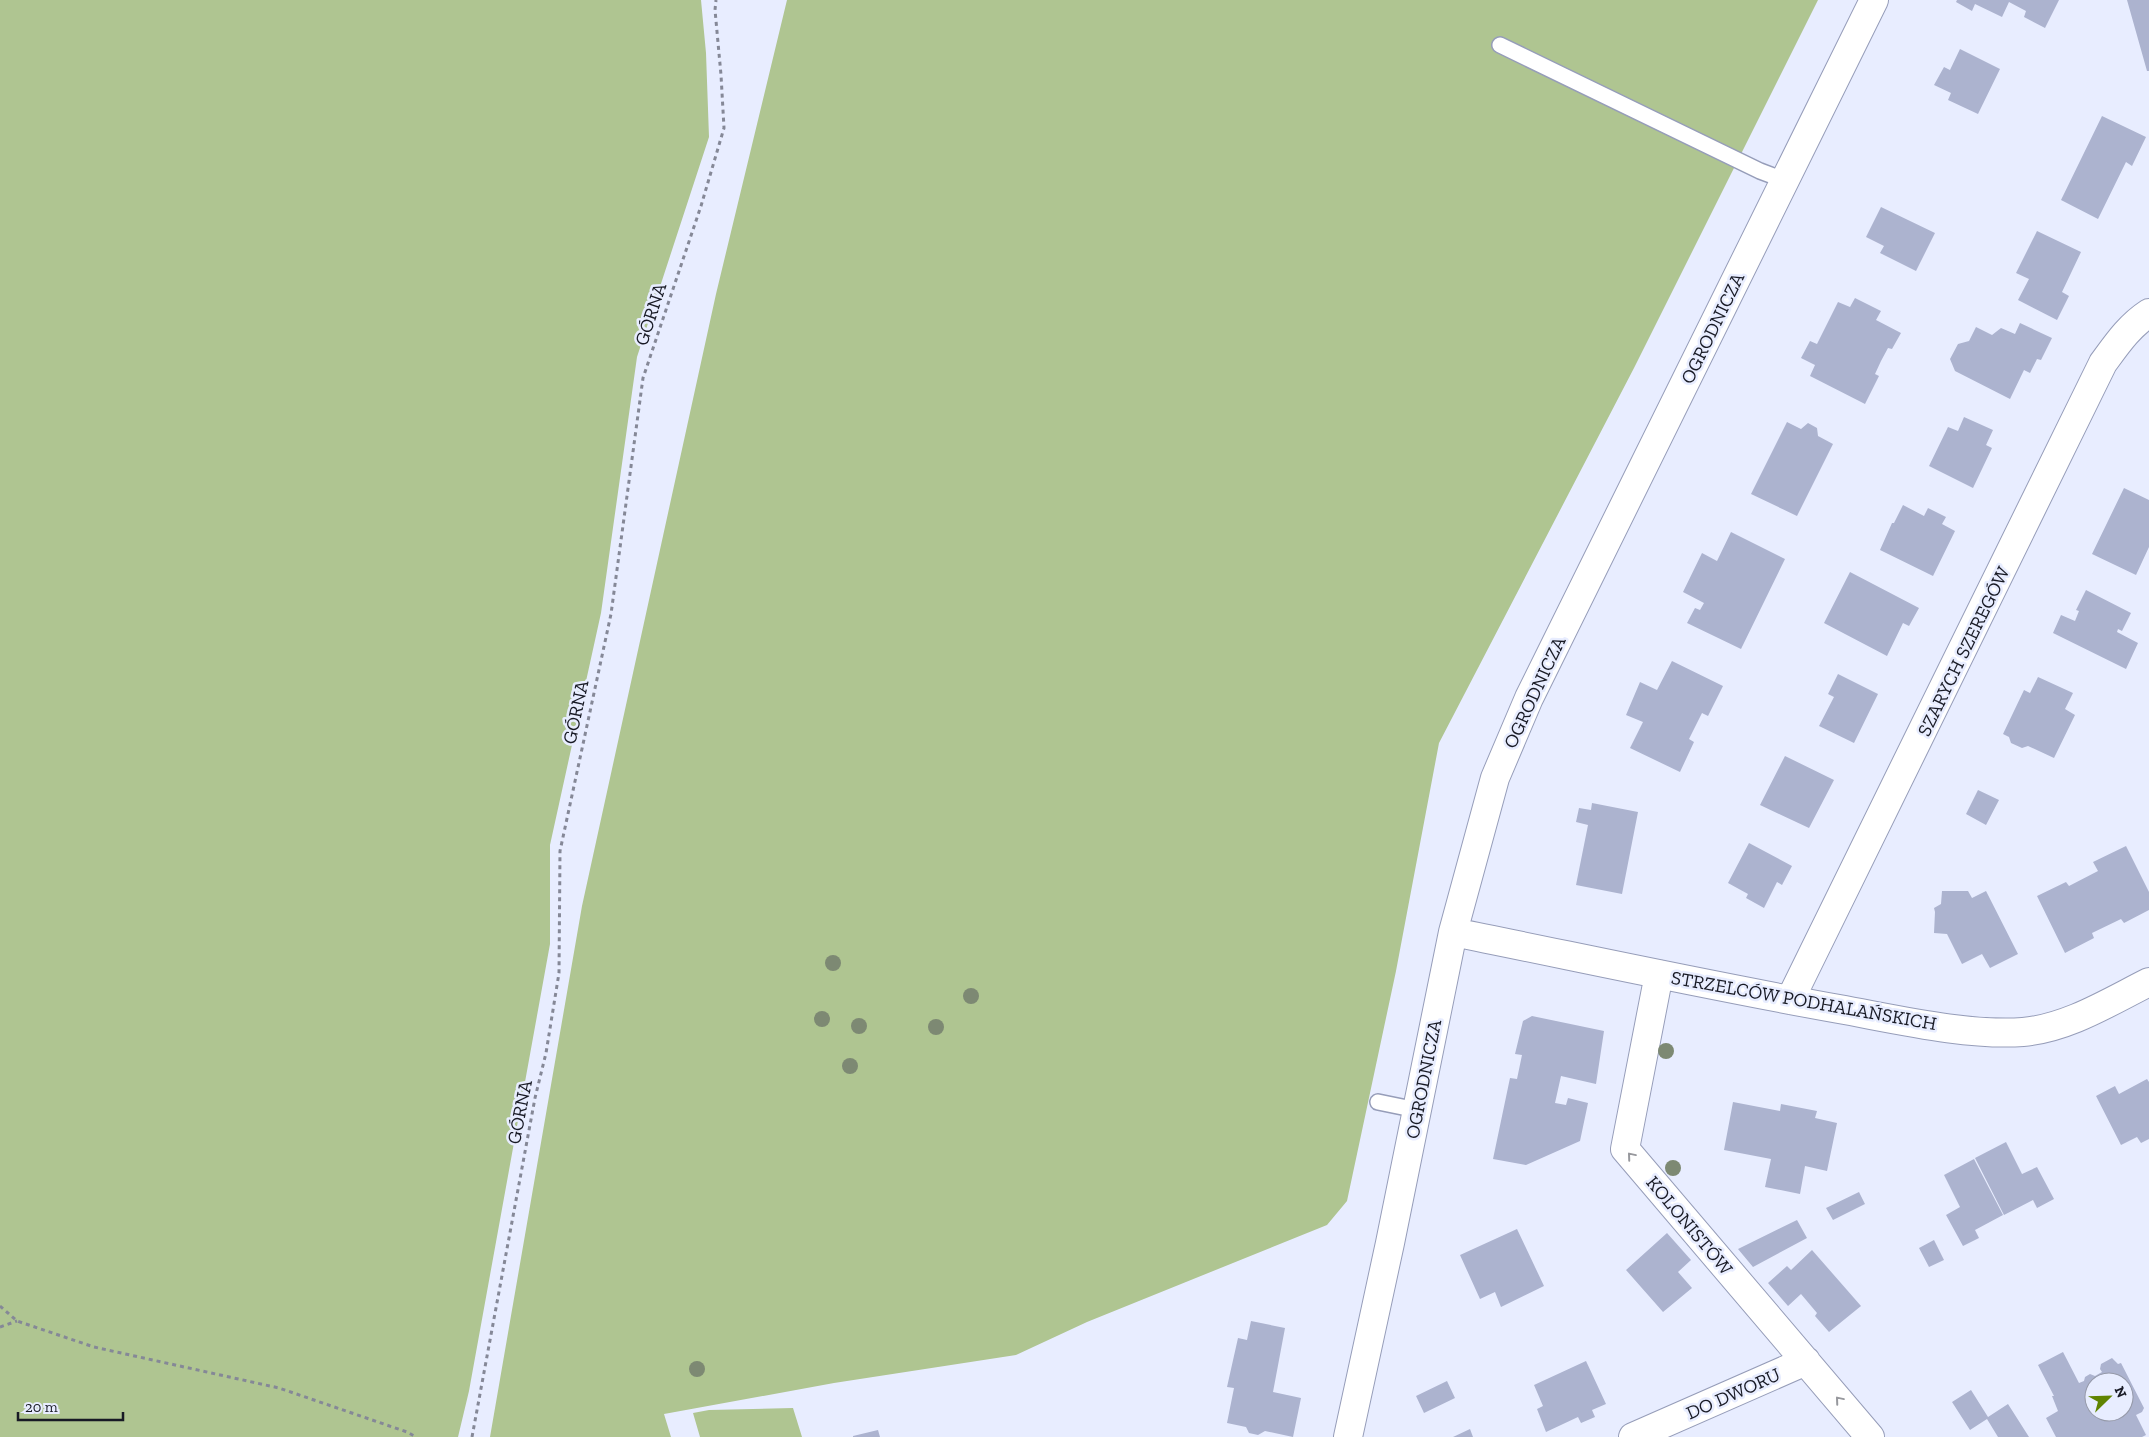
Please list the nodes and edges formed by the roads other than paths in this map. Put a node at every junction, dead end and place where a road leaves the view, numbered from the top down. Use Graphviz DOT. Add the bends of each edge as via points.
graph roads {
  1 [pos="1874,0"];
  2 [pos="1500,45"];
  3 [pos="1784,180"];
  4 [pos="2149,313"];
  5 [pos="1453,932"];
  6 [pos="1659,974"];
  7 [pos="2149,982"];
  8 [pos="1790,1000"];
  9 [pos="1378,1102"];
  10 [pos="1417,1110"];
  11 [pos="1806,1360"];
  12 [pos="1348,1437"];
  13 [pos="1633,1437"];
  14 [pos="1870,1437"];
  1 -- 3 [label="street, OGRODNICZA"];
  2 -- 3 [label="lane"];
  3 -- 5 [label="street, OGRODNICZA" via="1514,731 1480,825"];
  4 -- 8 [label="street, SZARYCH SZEREGÓW" via="2138,320 2103,363"];
  5 -- 6 [label="street, STRZELCÓW PODHALAŃSKICH"];
  5 -- 10 [label="street, OGRODNICZA"];
  6 -- 8 [label="street, STRZELCÓW PODHALAŃSKICH"];
  11 -- 6 [label="street, KOLONISTÓW, one-way" via="1625,1149"];
  7 -- 8 [label="street, STRZELCÓW PODHALAŃSKICH" via="2079,1016 2051,1027 2023,1032 1938,1026"];
  9 -- 10 [label="lane"];
  10 -- 12 [label="street, OGRODNICZA"];
  11 -- 13 [label="street, DO DWORU"];
  14 -- 11 [label="street, KOLONISTÓW, one-way"];
}
